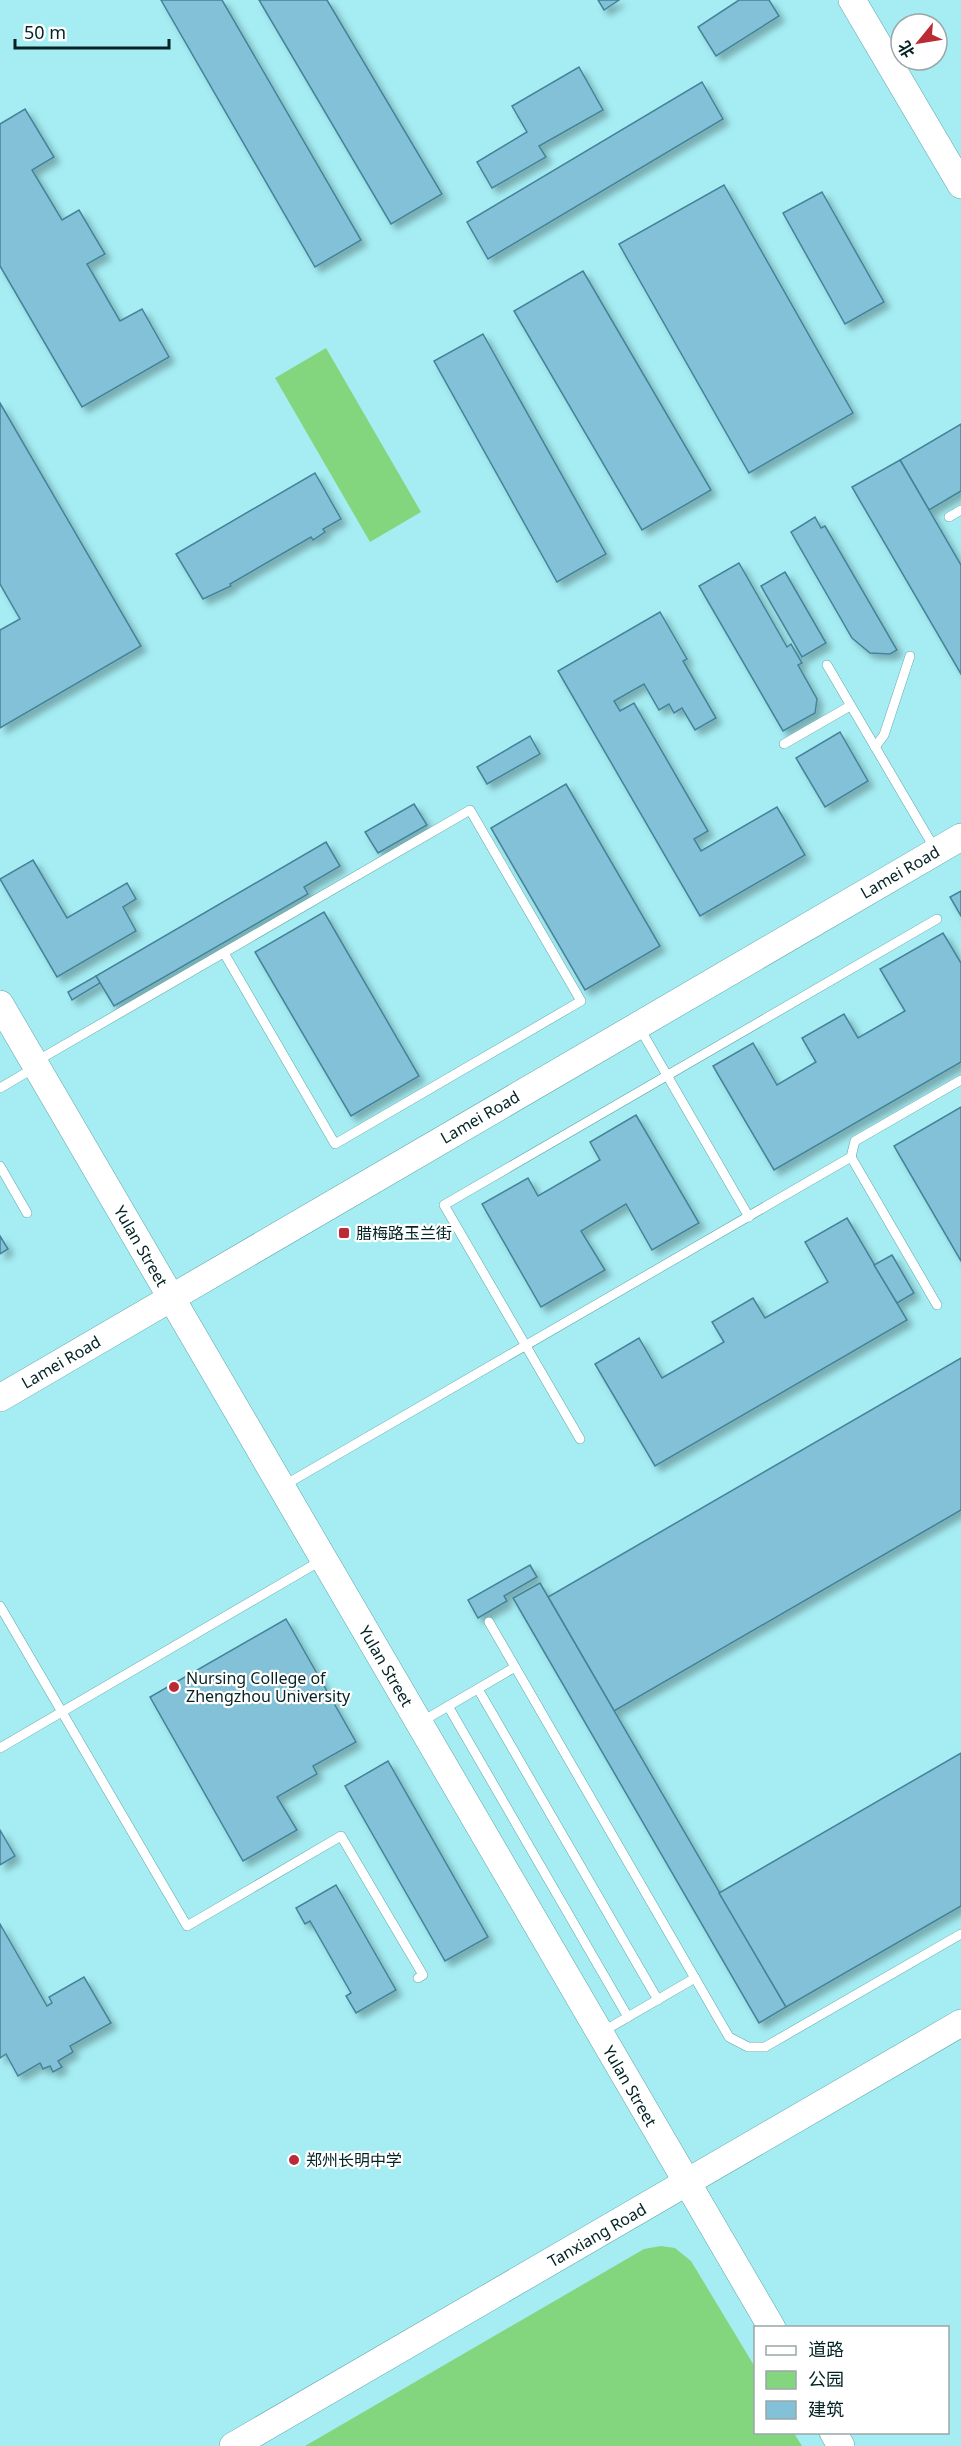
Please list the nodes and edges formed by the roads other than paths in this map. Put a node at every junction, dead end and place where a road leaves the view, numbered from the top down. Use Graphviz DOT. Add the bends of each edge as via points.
graph roads {
  1 [pos="852,0"];
  2 [pos="961,185"];
  3 [pos="961,510"];
  4 [pos="949,517"];
  5 [pos="910,656"];
  6 [pos="827,665"];
  7 [pos="850,706"];
  8 [pos="784,744"];
  9 [pos="875,747"];
  10 [pos="961,837"];
  11 [pos="936,851"];
  12 [pos="937,919"];
  13 [pos="224,952"];
  14 [pos="0,1004"];
  15 [pos="638,1025"];
  16 [pos="36,1065"];
  17 [pos="667,1076"];
  18 [pos="961,1080"];
  19 [pos="0,1088"];
  20 [pos="851,1157"];
  21 [pos="0,1166"];
  22 [pos="27,1213"];
  23 [pos="749,1217"];
  24 [pos="171,1298"];
  25 [pos="937,1305"];
  26 [pos="526,1346"];
  27 [pos="0,1398"];
  28 [pos="580,1439"];
  29 [pos="281,1487"];
  30 [pos="323,1559"];
  31 [pos="0,1606"];
  32 [pos="489,1622"];
  33 [pos="515,1667"];
  34 [pos="478,1689"];
  35 [pos="448,1706"];
  36 [pos="62,1712"];
  37 [pos="419,1723"];
  38 [pos="0,1748"];
  39 [pos="961,1934"];
  40 [pos="418,1978"];
  41 [pos="695,1978"];
  42 [pos="658,2000"];
  43 [pos="628,2017"];
  44 [pos="961,2023"];
  45 [pos="600,2033"];
  46 [pos="687,2182"];
  47 [pos="771,2326"];
  48 [pos="232,2446"];
  1 -- 2 [label="street"];
  3 -- 4 [label="lane"];
  5 -- 9 [label="lane" via="884,735"];
  6 -- 7 [label="lane"];
  7 -- 8 [label="lane"];
  7 -- 9 [label="lane"];
  9 -- 11 [label="lane"];
  10 -- 11 [label="street, Lamei Road"];
  11 -- 15 [label="street, Lamei Road"];
  12 -- 17 [label="lane"];
  13 -- 13 [label="lane" via="470,810 581,1001 335,1144"];
  13 -- 16 [label="lane"];
  14 -- 16 [label="street, Yulan Street"];
  15 -- 17 [label="lane"];
  15 -- 24 [label="street, Lamei Road"];
  16 -- 19 [label="lane"];
  16 -- 24 [label="street, Yulan Street"];
  17 -- 23 [label="lane"];
  17 -- 26 [label="lane" via="444,1205"];
  18 -- 20 [label="lane" via="855,1141"];
  20 -- 23 [label="lane"];
  20 -- 25 [label="lane"];
  21 -- 22 [label="lane"];
  23 -- 26 [label="lane"];
  24 -- 27 [label="street, Lamei Road"];
  24 -- 29 [label="street, Yulan Street"];
  26 -- 28 [label="lane"];
  26 -- 29 [label="lane"];
  29 -- 30 [label="street, Yulan Street"];
  30 -- 36 [label="lane"];
  30 -- 37 [label="street, Yulan Street"];
  31 -- 36 [label="lane"];
  32 -- 33 [label="lane"];
  33 -- 34 [label="lane"];
  33 -- 41 [label="lane"];
  34 -- 35 [label="lane"];
  34 -- 42 [label="lane"];
  35 -- 37 [label="lane"];
  35 -- 43 [label="lane"];
  36 -- 38 [label="lane"];
  36 -- 40 [label="lane" via="187,1926 341,1836 423,1975"];
  37 -- 45 [label="street, Yulan Street"];
  39 -- 41 [label="lane" via="765,2047 747,2047 729,2037"];
  41 -- 42 [label="lane"];
  42 -- 43 [label="lane"];
  43 -- 45 [label="lane"];
  44 -- 46 [label="street, Tanxiang Road"];
  45 -- 46 [label="street, Yulan Street"];
  46 -- 47 [label="street, Yulan Street"];
  46 -- 48 [label="street, Tanxiang Road"];
}
